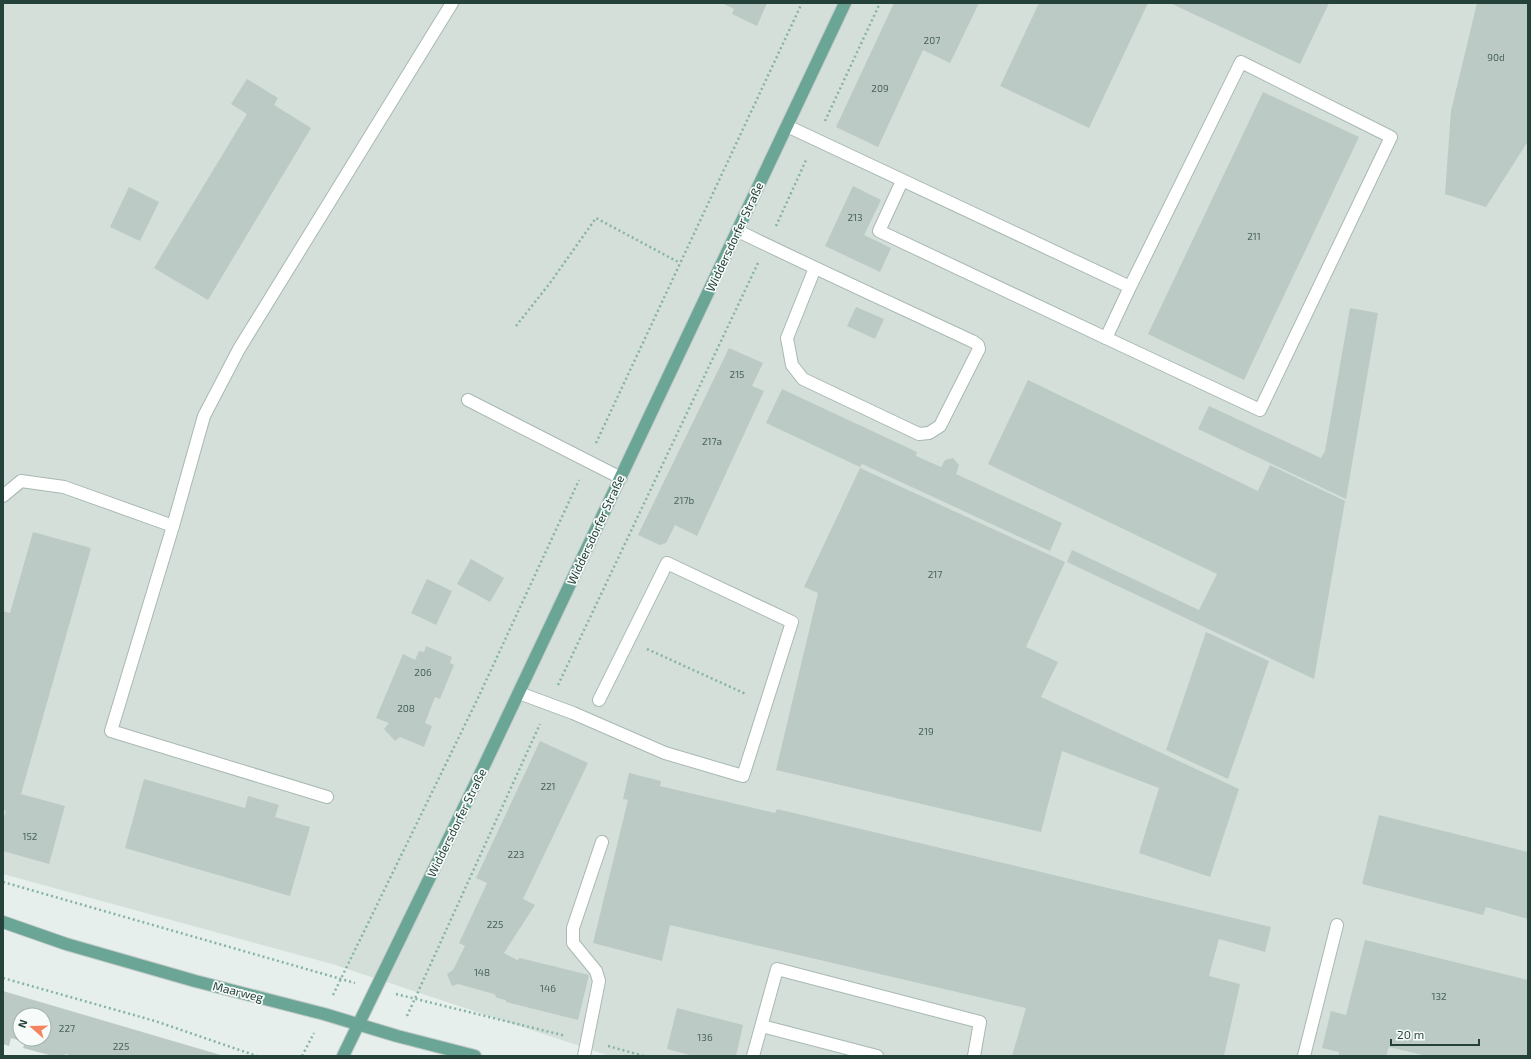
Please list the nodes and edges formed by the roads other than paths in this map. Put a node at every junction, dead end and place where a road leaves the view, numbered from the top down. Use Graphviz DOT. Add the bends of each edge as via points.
graph roads {
  1 [pos="452,3"];
  2 [pos="845,3"];
  3 [pos="787,126"];
  4 [pos="902,181"];
  5 [pos="738,231"];
  6 [pos="815,268"];
  7 [pos="1130,287"];
  8 [pos="1106,338"];
  9 [pos="468,400"];
  10 [pos="621,478"];
  11 [pos="3,496"];
  12 [pos="172,526"];
  13 [pos="519,693"];
  14 [pos="599,700"];
  15 [pos="327,797"];
  16 [pos="602,842"];
  17 [pos="3,922"];
  18 [pos="1337,925"];
  19 [pos="360,1024"];
  20 [pos="762,1026"];
  21 [pos="344,1056"];
  22 [pos="475,1056"];
  23 [pos="584,1056"];
  24 [pos="753,1056"];
  25 [pos="877,1056"];
  26 [pos="974,1056"];
  27 [pos="1304,1056"];
  1 -- 12 [label="lane" via="239,349 204,416"];
  2 -- 3 [label="main road, Widdersdorfer Straße"];
  3 -- 4 [label="lane"];
  3 -- 5 [label="main road, Widdersdorfer Straße"];
  4 -- 7 [label="lane"];
  4 -- 8 [label="lane" via="879,231"];
  5 -- 6 [label="lane"];
  5 -- 10 [label="main road, Widdersdorfer Straße"];
  6 -- 6 [label="lane" via="978,345 979,349 940,426 929,433 919,434 803,380 792,365 787,338"];
  7 -- 8 [label="lane"];
  7 -- 8 [label="lane" via="1241,62 1391,136 1260,410"];
  9 -- 10 [label="lane"];
  10 -- 13 [label="main road, Widdersdorfer Straße"];
  11 -- 12 [label="lane" via="21,481 64,487"];
  12 -- 15 [label="lane" via="112,732"];
  13 -- 14 [label="lane" via="573,712 665,753 743,776 792,622 667,563"];
  13 -- 19 [label="main road, Widdersdorfer Straße"];
  16 -- 23 [label="lane" via="573,928 573,943 596,971 599,981"];
  17 -- 19 [label="main road, Maarweg" via="66,944 187,979"];
  18 -- 27 [label="lane"];
  19 -- 21 [label="main road, Widdersdorfer Straße"];
  19 -- 22 [label="main road, Maarweg"];
  20 -- 24 [label="lane"];
  20 -- 25 [label="lane"];
  20 -- 26 [label="lane" via="777,969 980,1022"];
}
